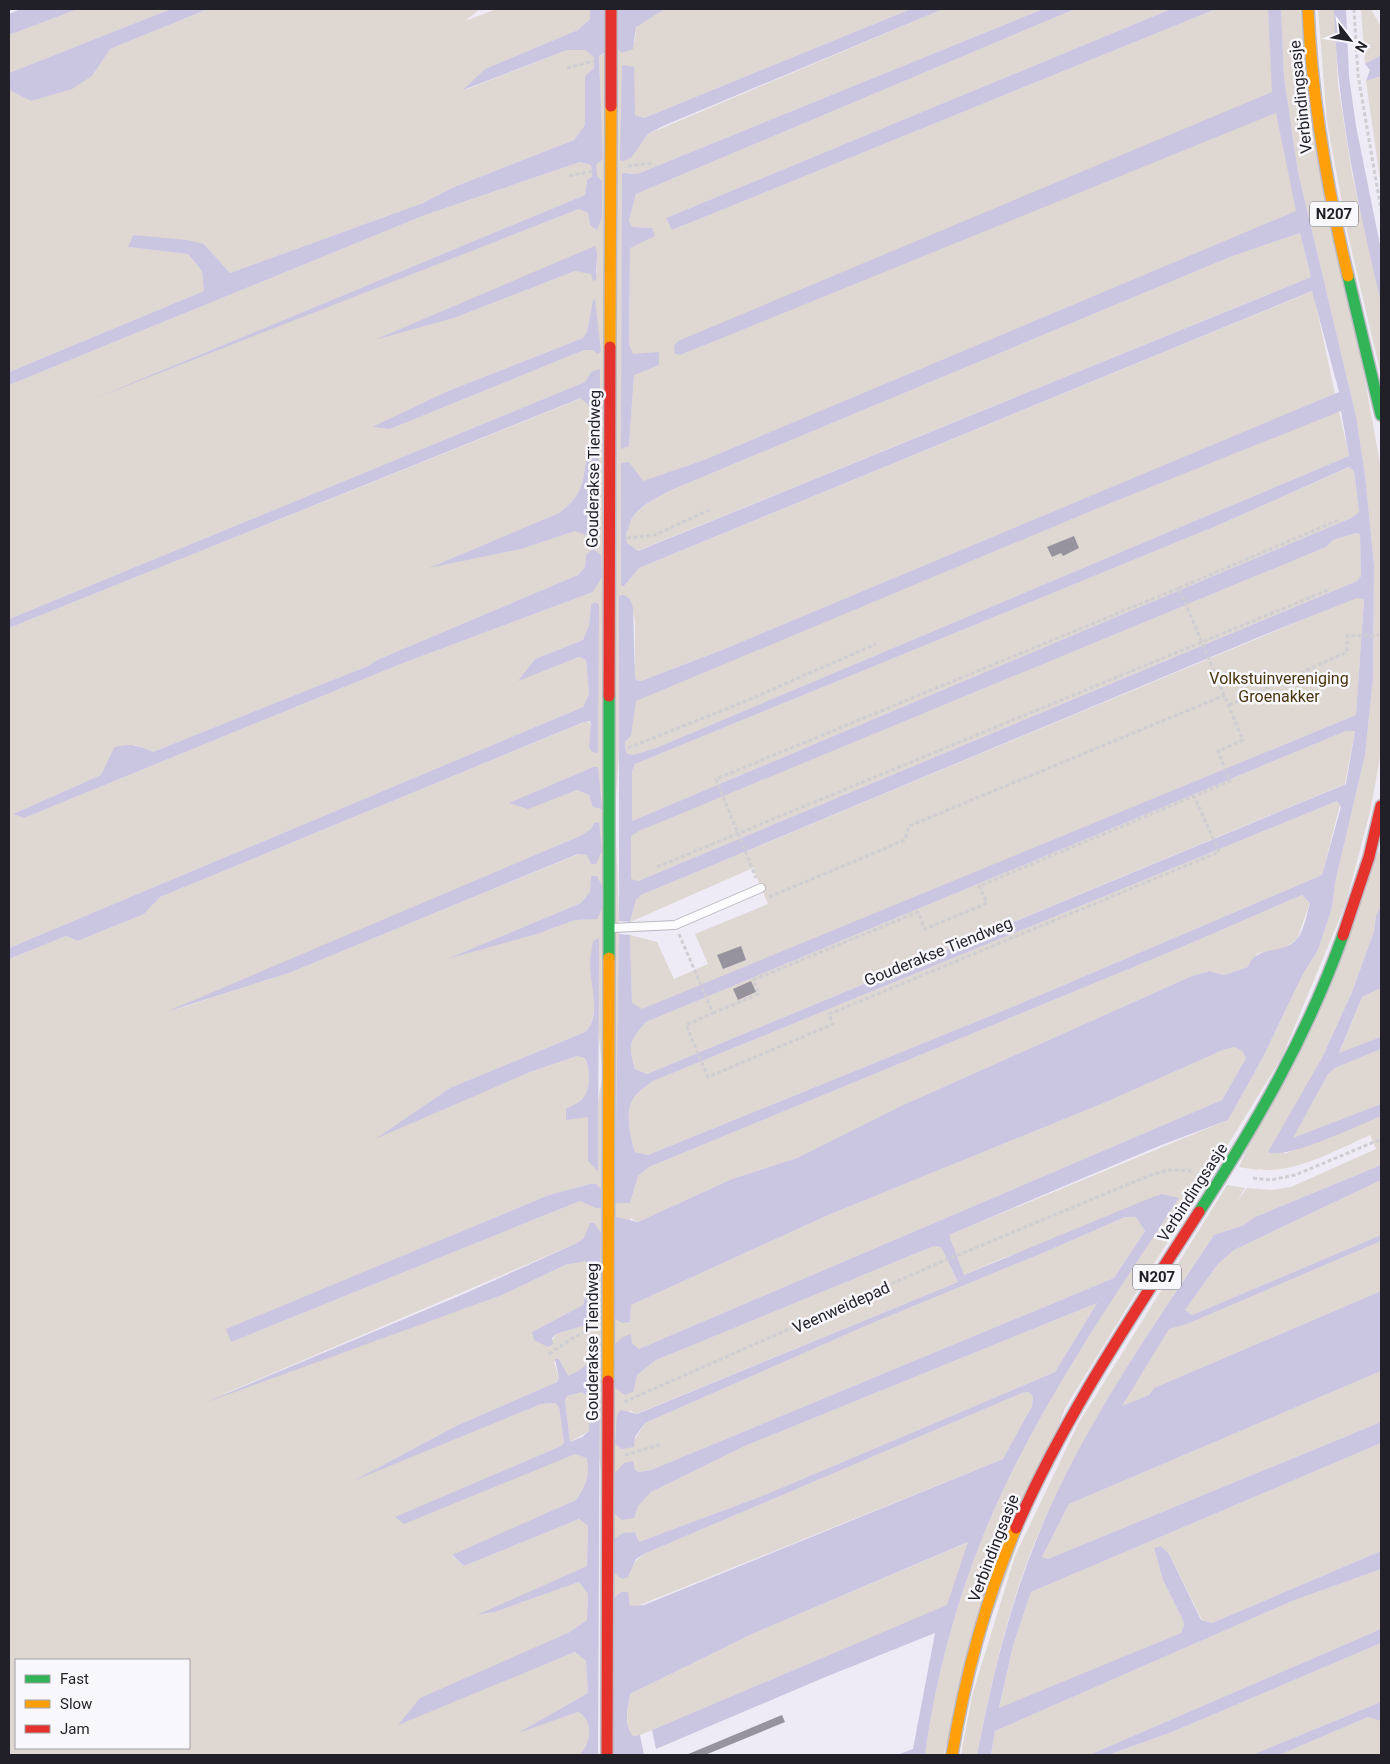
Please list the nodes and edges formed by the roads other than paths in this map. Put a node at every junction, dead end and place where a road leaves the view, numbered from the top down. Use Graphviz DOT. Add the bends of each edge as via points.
graph roads {
  1 [pos="611,9"];
  2 [pos="1308,9"];
  3 [pos="1381,415"];
  4 [pos="1381,806"];
  5 [pos="761,888"];
  6 [pos="613,928"];
  7 [pos="607,1755"];
  8 [pos="952,1755"];
  1 -- 6 [label="street, Gouderakse Tiendweg" via="608,541"];
  2 -- 3 [label="street, Verbindingsasje / N207" via="1318,129"];
  4 -- 8 [label="street, Verbindingsasje / N207" via="1365,871 1338,955 1290,1060 1216,1187 1072,1412 1039,1476 988,1601 970,1662"];
  5 -- 6 [label="lane" via="675,925"];
  6 -- 7 [label="street, Gouderakse Tiendweg"];
}
